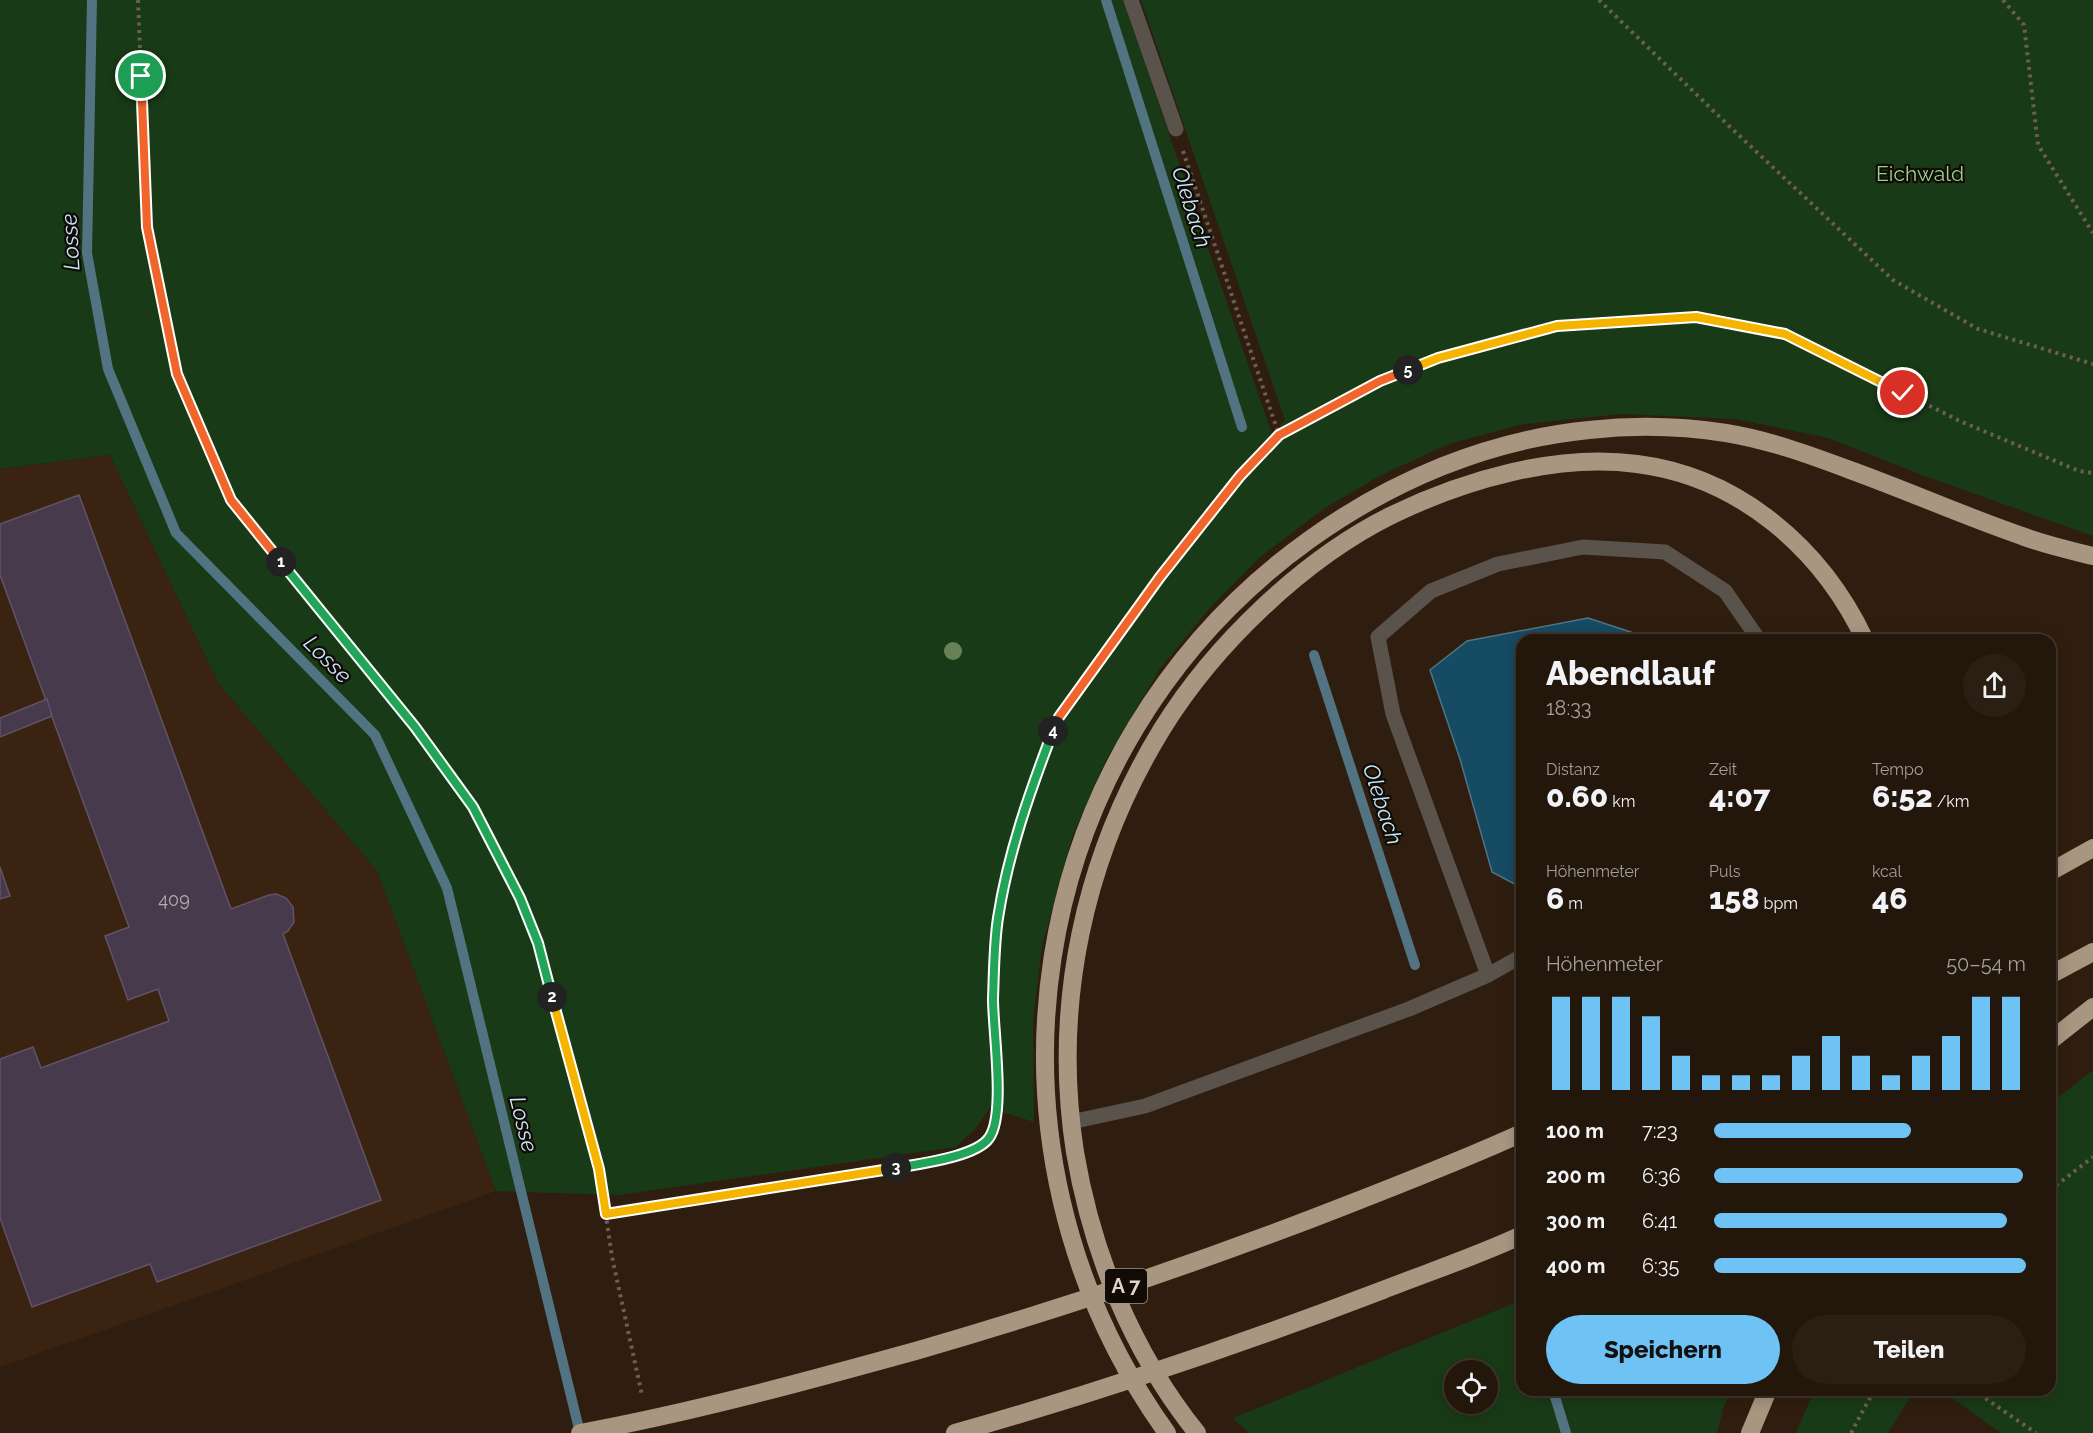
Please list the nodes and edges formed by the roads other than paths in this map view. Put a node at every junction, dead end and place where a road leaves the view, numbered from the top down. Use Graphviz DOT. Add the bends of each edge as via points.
graph roads {
  1 [pos="1131,0"];
  2 [pos="1176,129"];
  3 [pos="2093,556"];
  4 [pos="1755,634"];
  5 [pos="1862,634"];
  6 [pos="2093,848"];
  7 [pos="2056,869"];
  8 [pos="2093,952"];
  9 [pos="1516,959"];
  10 [pos="2056,972"];
  11 [pos="1488,975"];
  12 [pos="2093,1007"];
  13 [pos="2056,1036"];
  14 [pos="1071,1122"];
  15 [pos="1516,1129"];
  16 [pos="1516,1136"];
  17 [pos="1468,1158"];
  18 [pos="1516,1237"];
  19 [pos="1765,1396"];
  20 [pos="580,1433"];
  21 [pos="956,1433"];
  22 [pos="1167,1433"];
  23 [pos="1197,1433"];
  24 [pos="1750,1433"];
  1 -- 2 [label="lane"];
  3 -- 22 [label="highway" via="2026,538 1792,449 1727,433 1654,426 1591,429 1531,438 1428,472 1332,523 1247,590 1209,628 1162,687 1116,761 1074,861 1050,966 1044,1075 1048,1129 1070,1235 1109,1336 1134,1384"];
  4 -- 11 [label="lane" via="1725,591 1665,552 1583,548 1498,564 1431,591 1378,637 1393,714"];
  5 -- 14 [label="highway" via="1827,575 1760,511 1720,488 1679,472 1636,464 1549,466 1487,479 1390,516 1345,543 1303,573 1226,644 1163,727 1128,791 1096,868 1073,970 1067,1074"];
  6 -- 7 [label="highway"];
  8 -- 10 [label="highway"];
  9 -- 11 [label="lane"];
  11 -- 14 [label="lane" via="1409,1009 1145,1106"];
  12 -- 13 [label="highway"];
  14 -- 23 [label="highway" via="1082,1188 1108,1279 1154,1372"];
  15 -- 17 [label="highway"];
  16 -- 17 [label="highway, A 7"];
  17 -- 20 [label="highway, A 7" via="1161,1274 992,1329 739,1397"];
  18 -- 21 [label="highway" via="1300,1322"];
  19 -- 24 [label="highway"];
}
